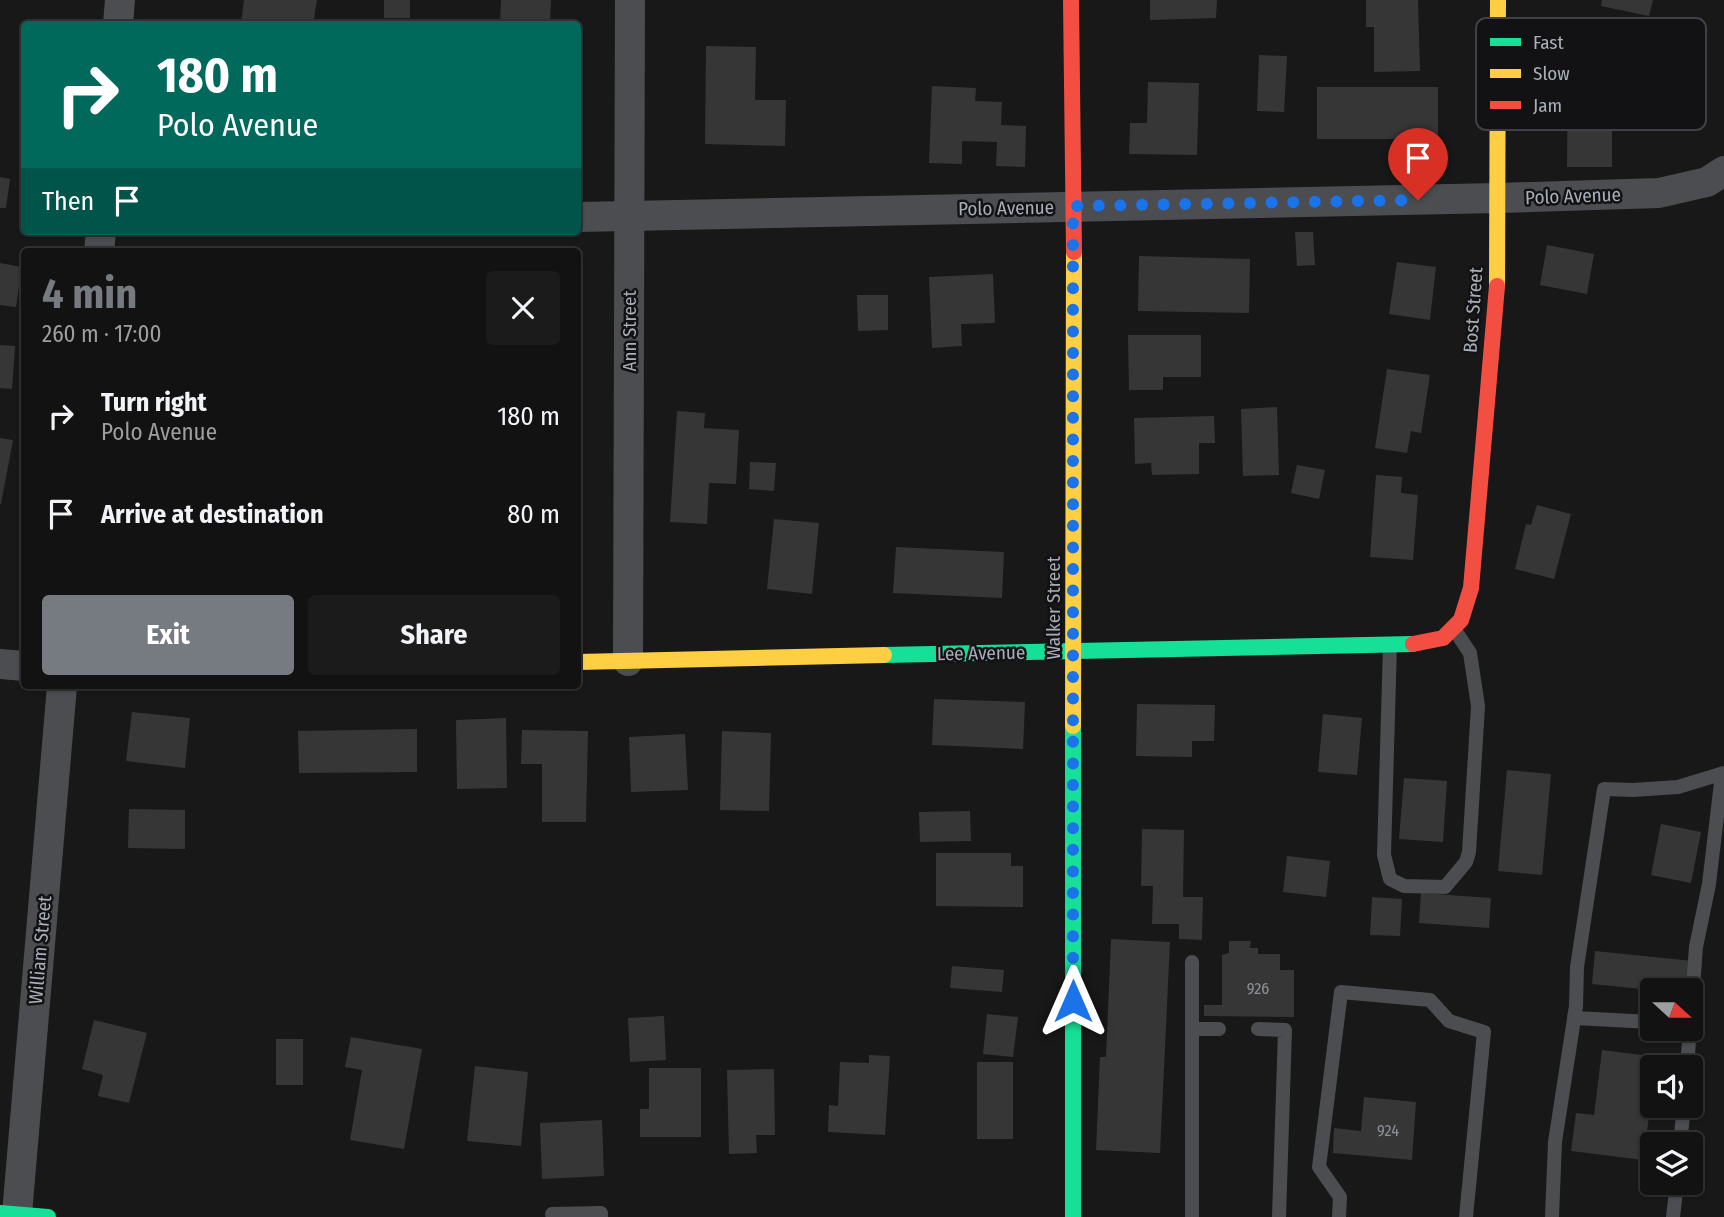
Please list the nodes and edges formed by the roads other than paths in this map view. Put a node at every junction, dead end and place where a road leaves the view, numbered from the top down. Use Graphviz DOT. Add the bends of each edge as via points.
graph roads {
  1 [pos="120,0"];
  2 [pos="630,0"];
  3 [pos="1071,0"];
  4 [pos="1498,0"];
  5 [pos="1498,18"];
  6 [pos="118,21"];
  7 [pos="1497,130"];
  8 [pos="1724,171"];
  9 [pos="1497,198"];
  10 [pos="1073,206"];
  11 [pos="629,216"];
  12 [pos="581,217"];
  13 [pos="1457,624"];
  14 [pos="1391,644"];
  15 [pos="1074,650"];
  16 [pos="628,661"];
  17 [pos="581,662"];
  18 [pos="0,664"];
  19 [pos="21,666"];
  20 [pos="62,689"];
  21 [pos="1723,774"];
  22 [pos="1192,962"];
  23 [pos="1694,978"];
  24 [pos="1574,1018"];
  25 [pos="1640,1021"];
  26 [pos="1192,1029"];
  27 [pos="1219,1029"];
  28 [pos="1258,1030"];
  29 [pos="1675,1195"];
  30 [pos="552,1214"];
  31 [pos="11,1215"];
  32 [pos="48,1217"];
  33 [pos="601,1217"];
  34 [pos="1073,1217"];
  35 [pos="1192,1217"];
  36 [pos="1279,1217"];
  37 [pos="1339,1217"];
  38 [pos="1466,1217"];
  39 [pos="1552,1217"];
  40 [pos="1673,1217"];
  1 -- 6 [label="street"];
  2 -- 11 [label="street, Ann Street"];
  3 -- 10 [label="street, Walker Street"];
  4 -- 5 [label="street, Bost Street"];
  7 -- 9 [label="street, Bost Street"];
  8 -- 9 [label="street, Polo Avenue" via="1707,183 1659,193"];
  9 -- 10 [label="street, Polo Avenue"];
  9 -- 13 [label="street, Bost Street" via="1497,281 1471,589"];
  10 -- 11 [label="street, Polo Avenue"];
  10 -- 15 [label="street, Walker Street"];
  11 -- 12 [label="street, Polo Avenue"];
  11 -- 16 [label="street, Ann Street"];
  13 -- 14 [label="street, Lee Avenue" via="1443,638"];
  13 -- 14 [label="lane" via="1471,653 1478,706 1466,862 1445,887 1404,886 1391,879 1384,855"];
  14 -- 15 [label="street, Lee Avenue"];
  15 -- 16 [label="street, Lee Avenue"];
  15 -- 34 [label="street, Walker Street"];
  16 -- 17 [label="street, Lee Avenue"];
  18 -- 19 [label="street"];
  20 -- 31 [label="street, William Street"];
  21 -- 23 [label="lane"];
  21 -- 24 [label="lane" via="1678,787 1604,789 1577,967"];
  22 -- 26 [label="lane"];
  24 -- 25 [label="lane"];
  24 -- 39 [label="lane" via="1555,1142"];
  26 -- 27 [label="lane"];
  26 -- 35 [label="lane"];
  28 -- 36 [label="lane" via="1285,1030"];
  29 -- 40 [label="lane"];
  30 -- 33 [label="lane" via="601,1213"];
  31 -- 32 [label="street"];
  37 -- 38 [label="lane" via="1340,1197 1319,1167 1342,992 1430,1000 1449,1021 1483,1032"];
}
